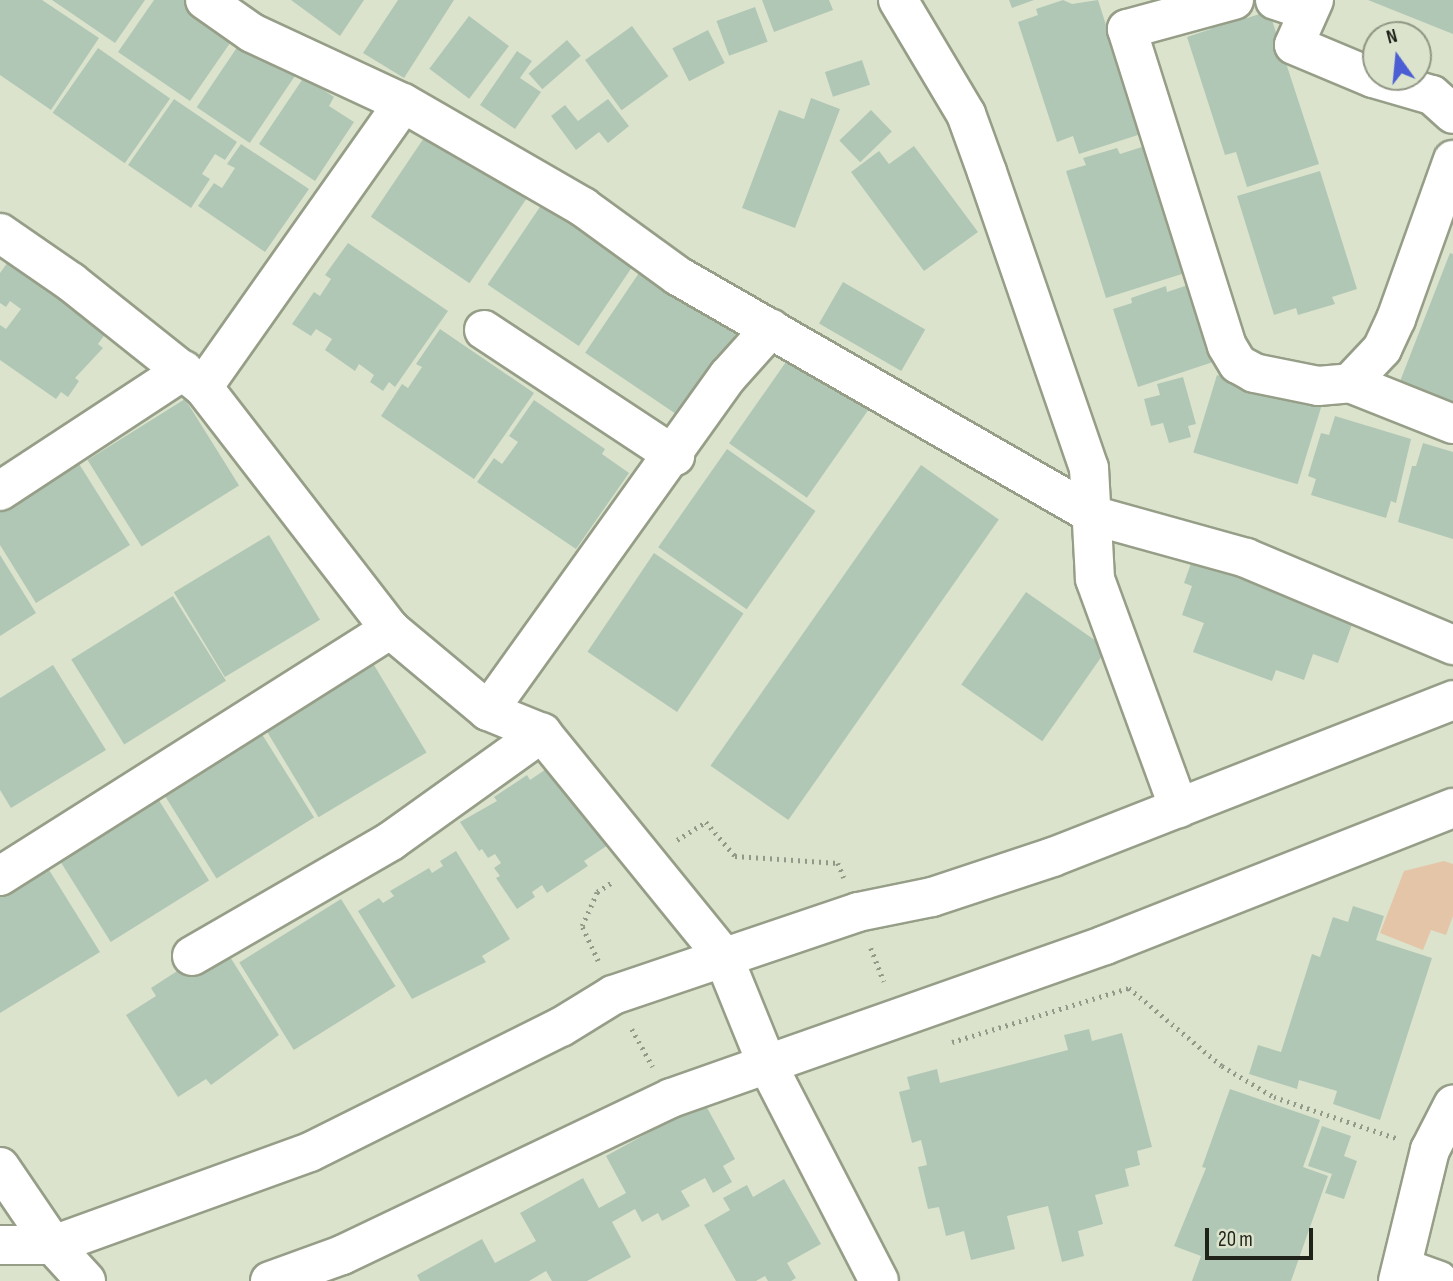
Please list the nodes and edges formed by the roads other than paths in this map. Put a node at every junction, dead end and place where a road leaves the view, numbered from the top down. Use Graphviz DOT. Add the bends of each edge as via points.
graph roads {
  1 [pos="205,0"];
  2 [pos="898,0"];
  3 [pos="1234,0"];
  4 [pos="1299,4"];
  5 [pos="403,103"];
  6 [pos="1453,114"];
  7 [pos="1453,160"];
  8 [pos="0,233"];
  9 [pos="771,328"];
  10 [pos="484,330"];
  11 [pos="194,379"];
  12 [pos="1350,383"];
  13 [pos="1453,424"];
  14 [pos="675,456"];
  15 [pos="0,491"];
  16 [pos="1095,516"];
  17 [pos="390,629"];
  18 [pos="1453,645"];
  19 [pos="1453,700"];
  20 [pos="488,711"];
  21 [pos="541,733"];
  22 [pos="1179,808"];
  23 [pos="1453,808"];
  24 [pos="0,876"];
  25 [pos="192,956"];
  26 [pos="723,957"];
  27 [pos="766,1062"];
  28 [pos="1453,1105"];
  29 [pos="0,1167"];
  30 [pos="0,1245"];
  31 [pos="53,1245"];
  32 [pos="1414,1277"];
  33 [pos="86,1281"];
  34 [pos="270,1281"];
  35 [pos="879,1281"];
  1 -- 5 [label="street" via="252,33"];
  2 -- 16 [label="street" via="966,114 1089,468"];
  3 -- 12 [label="street" via="1127,29 1227,346 1238,364 1254,373 1318,386"];
  4 -- 6 [label="street" via="1294,45 1373,78 1432,94"];
  5 -- 9 [label="street" via="583,207 678,276"];
  5 -- 11 [label="street"];
  7 -- 12 [label="street" via="1382,349"];
  8 -- 11 [label="street"];
  9 -- 14 [label="street" via="728,376"];
  9 -- 16 [label="street"];
  10 -- 14 [label="street"];
  11 -- 15 [label="street"];
  11 -- 17 [label="street"];
  12 -- 13 [label="street"];
  14 -- 20 [label="street"];
  16 -- 18 [label="street" via="1246,558"];
  16 -- 22 [label="street" via="1091,542 1095,579"];
  17 -- 20 [label="street"];
  17 -- 24 [label="street"];
  19 -- 22 [label="street"];
  20 -- 21 [label="street"];
  21 -- 25 [label="street" via="391,841"];
  21 -- 26 [label="street"];
  22 -- 26 [label="street" via="944,893 858,912"];
  23 -- 27 [label="street" via="1105,945"];
  26 -- 27 [label="street"];
  26 -- 31 [label="street" via="613,995 561,1027 310,1152"];
  27 -- 34 [label="street" via="628,1117 342,1255"];
  27 -- 35 [label="street"];
  28 -- 32 [label="street" via="1430,1150"];
  29 -- 31 [label="street"];
  30 -- 31 [label="street"];
  31 -- 33 [label="street"];
}
